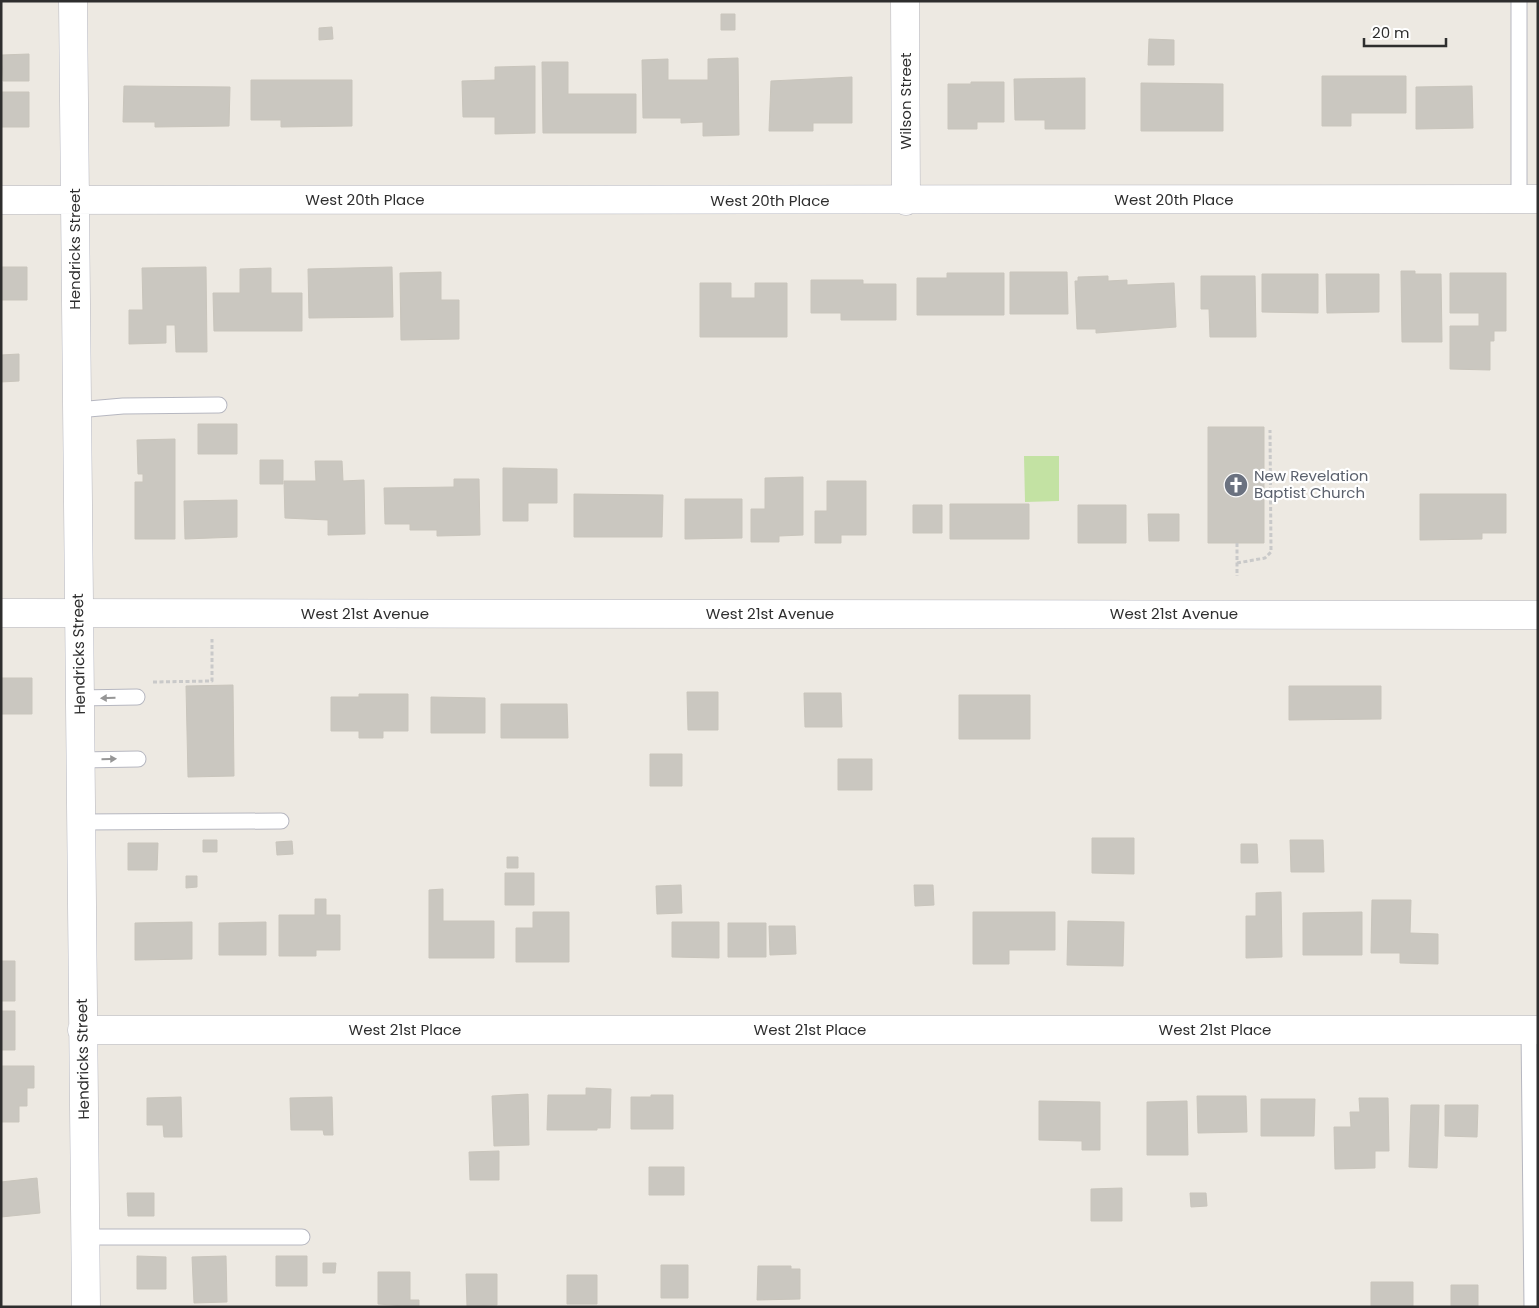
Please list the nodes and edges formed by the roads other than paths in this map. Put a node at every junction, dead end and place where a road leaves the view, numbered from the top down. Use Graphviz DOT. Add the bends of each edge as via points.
graph roads {
  1 [pos="74,1"];
  2 [pos="905,1"];
  3 [pos="1518,1"];
  4 [pos="1,200"];
  5 [pos="74,200"];
  6 [pos="906,200"];
  7 [pos="1528,200"];
  8 [pos="218,405"];
  9 [pos="76,410"];
  10 [pos="1,614"];
  11 [pos="78,614"];
  12 [pos="1538,615"];
  13 [pos="137,697"];
  14 [pos="79,698"];
  15 [pos="138,759"];
  16 [pos="80,760"];
  17 [pos="281,821"];
  18 [pos="80,822"];
  19 [pos="82,1030"];
  20 [pos="1533,1030"];
  21 [pos="302,1236"];
  22 [pos="85,1237"];
  23 [pos="86,1307"];
  24 [pos="1532,1307"];
  1 -- 5 [label="street, Hendricks Street"];
  2 -- 6 [label="street, Wilson Street"];
  3 -- 7 [label="lane"];
  4 -- 5 [label="street, West 20th Place"];
  5 -- 6 [label="street, West 20th Place"];
  5 -- 9 [label="street, Hendricks Street"];
  6 -- 7 [label="street, West 20th Place"];
  8 -- 9 [label="lane"];
  9 -- 11 [label="street, Hendricks Street"];
  10 -- 11 [label="street, West 21st Avenue"];
  11 -- 12 [label="street, West 21st Avenue"];
  11 -- 14 [label="street, Hendricks Street"];
  13 -- 14 [label="lane, one-way"];
  14 -- 16 [label="street, Hendricks Street"];
  16 -- 15 [label="lane, one-way"];
  16 -- 18 [label="street, Hendricks Street"];
  17 -- 18 [label="lane"];
  18 -- 19 [label="street, Hendricks Street"];
  19 -- 20 [label="street, West 21st Place"];
  19 -- 22 [label="street, Hendricks Street"];
  20 -- 24 [label="lane"];
  21 -- 22 [label="lane"];
  22 -- 23 [label="street, Hendricks Street"];
}
